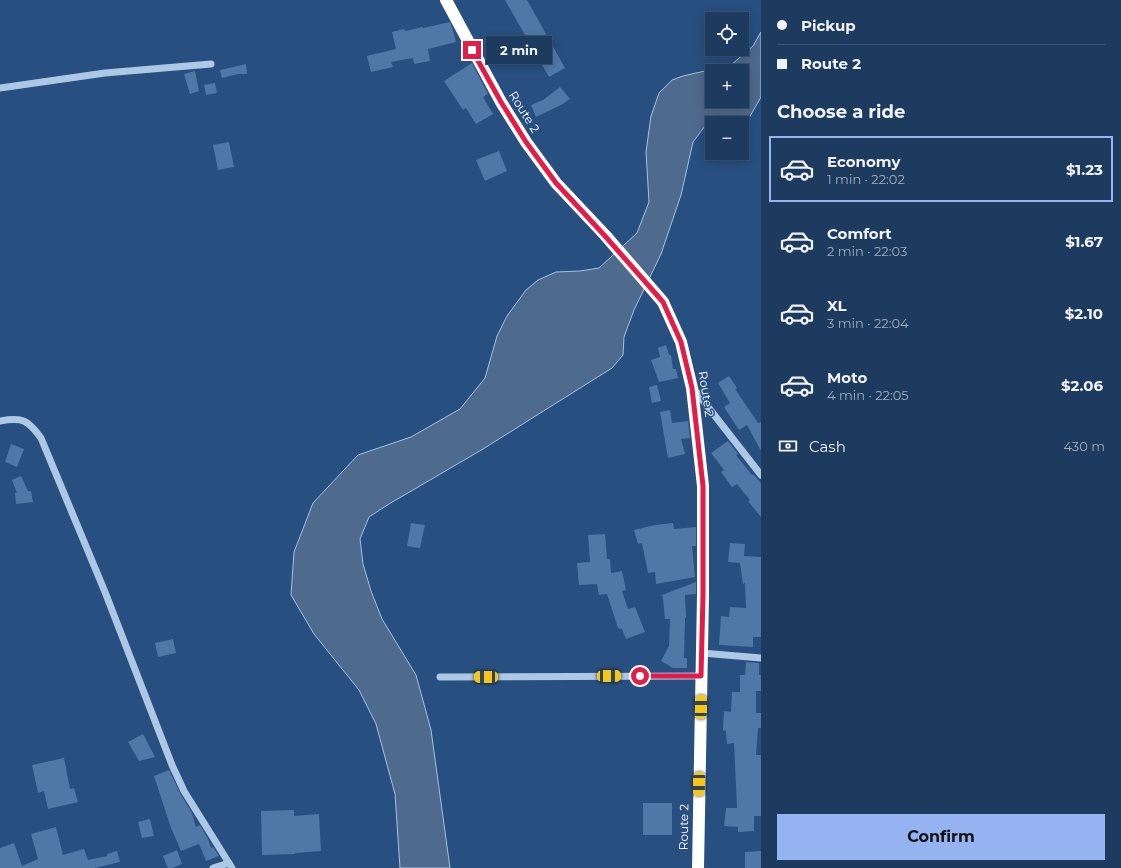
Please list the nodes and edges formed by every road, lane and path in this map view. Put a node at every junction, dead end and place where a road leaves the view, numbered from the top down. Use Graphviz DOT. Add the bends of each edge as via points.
graph roads {
  1 [pos="446,0"];
  2 [pos="211,64"];
  3 [pos="0,88"];
  4 [pos="692,388"];
  5 [pos="0,421"];
  6 [pos="761,475"];
  7 [pos="702,652"];
  8 [pos="761,658"];
  9 [pos="701,676"];
  10 [pos="440,677"];
  11 [pos="230,866"];
  12 [pos="213,868"];
  13 [pos="698,868"];
  1 -- 4 [label="highway, Route 2" via="501,102 526,142 556,183 663,302 681,342"];
  2 -- 3 [label="street" via="105,74"];
  4 -- 6 [label="street"];
  4 -- 7 [label="highway, Route 2" via="703,486"];
  5 -- 11 [label="street" via="14,418 25,421 41,438 105,592 172,765 184,791"];
  7 -- 8 [label="street"];
  7 -- 9 [label="highway, Route 2"];
  9 -- 10 [label="street"];
  9 -- 13 [label="highway, Route 2"];
  11 -- 12 [label="street"];
}
